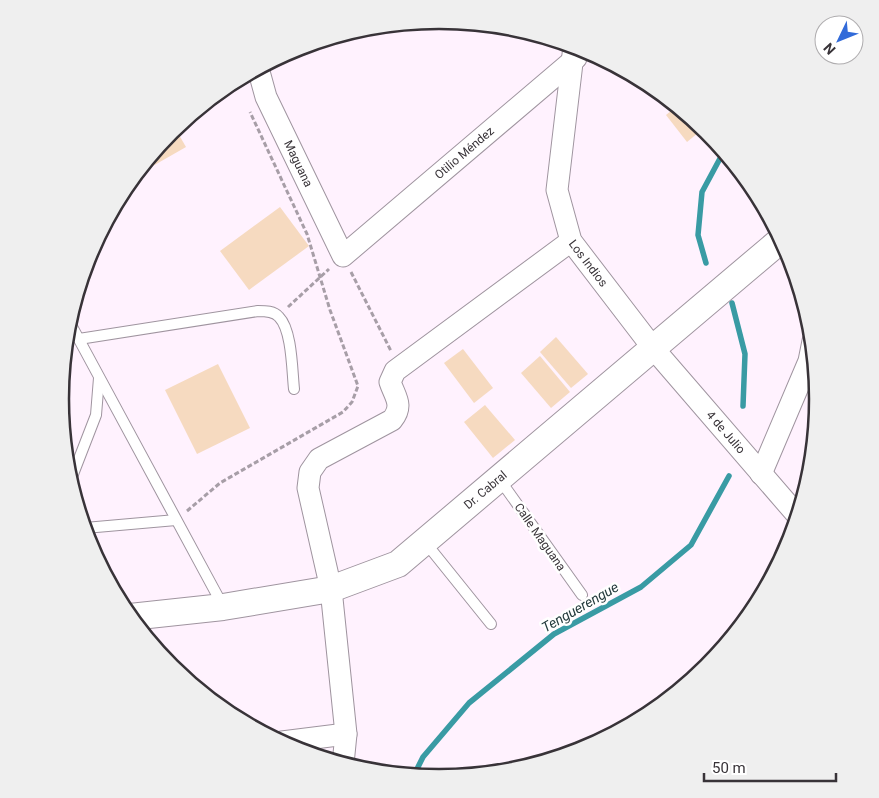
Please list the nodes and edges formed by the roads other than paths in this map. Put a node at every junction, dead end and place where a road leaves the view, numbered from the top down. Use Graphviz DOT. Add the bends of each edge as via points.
graph roads {
  1 [pos="574,54"];
  2 [pos="577,55"];
  3 [pos="260,75"];
  4 [pos="571,241"];
  5 [pos="776,244"];
  6 [pos="343,256"];
  7 [pos="75,332"];
  8 [pos="79,339"];
  9 [pos="653,348"];
  10 [pos="808,362"];
  11 [pos="99,377"];
  12 [pos="294,389"];
  13 [pos="75,468"];
  14 [pos="761,474"];
  15 [pos="499,479"];
  16 [pos="793,510"];
  17 [pos="176,520"];
  18 [pos="92,527"];
  19 [pos="424,542"];
  20 [pos="331,589"];
  21 [pos="582,595"];
  22 [pos="224,607"];
  23 [pos="140,616"];
  24 [pos="491,624"];
  25 [pos="346,734"];
  26 [pos="296,740"];
  27 [pos="344,757"];
  1 -- 6 [label="street, Otilio Méndez"];
  2 -- 4 [label="street, Los Indios" via="557,190"];
  3 -- 6 [label="street, Maguana" via="266,97"];
  4 -- 9 [label="street, Los Indios"];
  4 -- 20 [label="street" via="399,368 390,382 399,405 392,420 319,459 310,472 308,488"];
  5 -- 9 [label="street, Dr. Cabral"];
  7 -- 8 [label="lane"];
  8 -- 11 [label="lane"];
  8 -- 12 [label="lane" via="269,311 286,326"];
  9 -- 14 [label="street, 4 de Julio"];
  9 -- 15 [label="street, Dr. Cabral"];
  10 -- 14 [label="street"];
  11 -- 13 [label="lane" via="96,415"];
  11 -- 17 [label="lane"];
  14 -- 16 [label="street, 4 de Julio"];
  15 -- 19 [label="street, Dr. Cabral"];
  15 -- 21 [label="lane, Calle Maguana"];
  17 -- 18 [label="lane"];
  17 -- 22 [label="lane"];
  19 -- 20 [label="street, Dr. Cabral" via="398,564"];
  19 -- 24 [label="lane"];
  20 -- 22 [label="street, Dr. Cabral"];
  20 -- 25 [label="street"];
  22 -- 23 [label="street, Dr. Cabral"];
  25 -- 26 [label="street"];
  25 -- 27 [label="street"];
}
